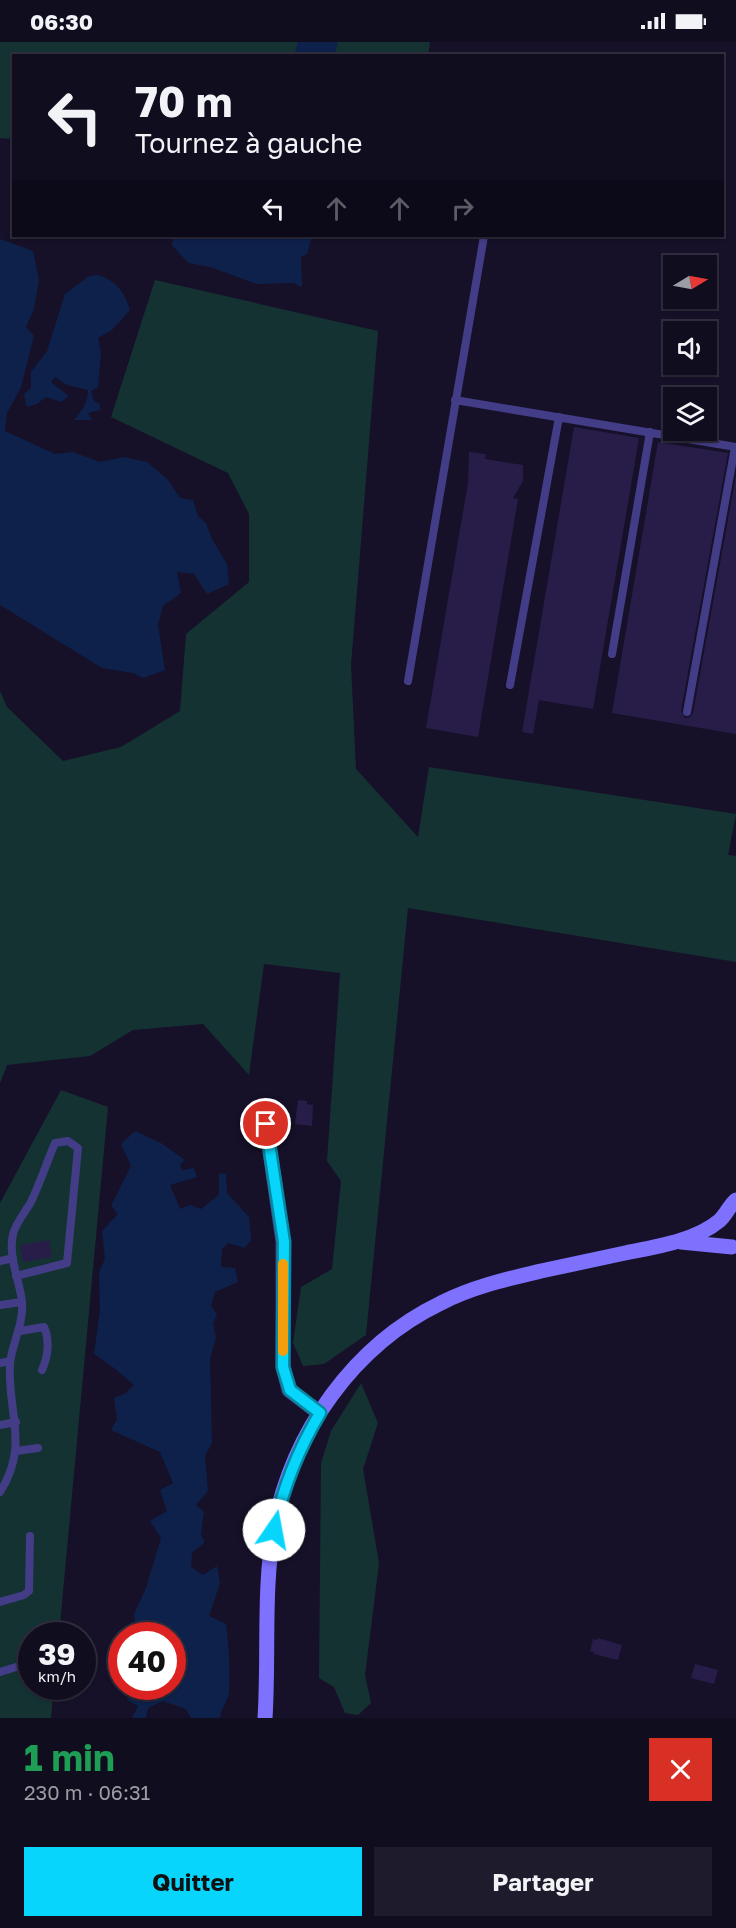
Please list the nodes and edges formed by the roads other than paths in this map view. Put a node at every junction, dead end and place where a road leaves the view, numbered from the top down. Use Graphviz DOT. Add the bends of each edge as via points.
graph roads {
  1 [pos="484,237"];
  2 [pos="455,400"];
  3 [pos="558,417"];
  4 [pos="650,432"];
  5 [pos="736,447"];
  6 [pos="612,654"];
  7 [pos="408,681"];
  8 [pos="510,685"];
  9 [pos="687,712"];
  10 [pos="266,1124"];
  11 [pos="736,1200"];
  12 [pos="725,1213"];
  13 [pos="678,1242"];
  14 [pos="735,1250"];
  15 [pos="13,1258"];
  16 [pos="0,1261"];
  17 [pos="16,1276"];
  18 [pos="22,1302"];
  19 [pos="0,1305"];
  20 [pos="20,1330"];
  21 [pos="10,1361"];
  22 [pos="0,1363"];
  23 [pos="42,1370"];
  24 [pos="320,1413"];
  25 [pos="16,1422"];
  26 [pos="0,1425"];
  27 [pos="38,1448"];
  28 [pos="16,1451"];
  29 [pos="0,1492"];
  30 [pos="30,1536"];
  31 [pos="0,1602"];
  32 [pos="18,1666"];
  33 [pos="0,1672"];
  34 [pos="265,1718"];
  1 -- 2 [label="lane"];
  2 -- 3 [label="lane"];
  2 -- 7 [label="lane"];
  3 -- 4 [label="lane"];
  3 -- 8 [label="lane"];
  4 -- 5 [label="lane"];
  4 -- 6 [label="lane"];
  5 -- 9 [label="lane"];
  10 -- 24 [label="street" via="284,1242 283,1367 290,1390"];
  11 -- 12 [label="street"];
  12 -- 13 [label="street" via="716,1223"];
  12 -- 14 [label="street" via="724,1235"];
  13 -- 14 [label="street"];
  13 -- 24 [label="street" via="497,1282 440,1303 386,1338 357,1364"];
  15 -- 16 [label="lane"];
  15 -- 17 [label="lane"];
  15 -- 17 [label="lane" via="13,1232 55,1143 68,1141 78,1148 67,1263"];
  17 -- 18 [label="lane"];
  18 -- 19 [label="lane"];
  18 -- 20 [label="lane"];
  20 -- 21 [label="lane"];
  20 -- 23 [label="lane" via="44,1327 47,1358"];
  21 -- 22 [label="lane"];
  21 -- 25 [label="lane"];
  24 -- 34 [label="street" via="289,1473 274,1530"];
  25 -- 26 [label="lane"];
  25 -- 28 [label="lane"];
  27 -- 28 [label="lane"];
  28 -- 29 [label="lane" via="10,1477"];
  30 -- 31 [label="lane" via="29,1591"];
  32 -- 33 [label="lane"];
}
